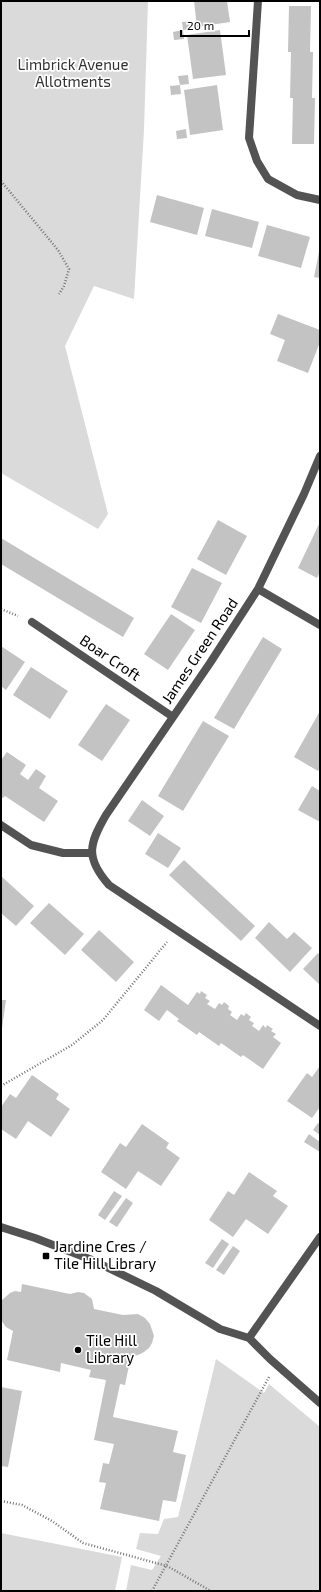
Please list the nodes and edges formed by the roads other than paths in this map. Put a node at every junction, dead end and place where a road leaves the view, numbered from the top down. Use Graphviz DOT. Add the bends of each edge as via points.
graph roads {
  1 [pos="258,1"];
  2 [pos="320,200"];
  3 [pos="320,456"];
  4 [pos="258,589"];
  5 [pos="32,622"];
  6 [pos="320,625"];
  7 [pos="173,717"];
  8 [pos="1,825"];
  9 [pos="91,853"];
  10 [pos="320,1026"];
  11 [pos="1,1227"];
  12 [pos="320,1237"];
  13 [pos="249,1338"];
  14 [pos="320,1403"];
  1 -- 2 [label="street" via="250,138 257,161 268,179 297,195"];
  3 -- 4 [label="street, James Green Road"];
  4 -- 6 [label="street"];
  4 -- 7 [label="street, James Green Road"];
  5 -- 7 [label="street, Boar Croft"];
  7 -- 9 [label="street, James Green Road" via="106,815 97,830"];
  8 -- 9 [label="street" via="31,846 63,853"];
  9 -- 10 [label="street" via="98,872 109,885"];
  11 -- 13 [label="street" via="92,1260 156,1291 220,1329"];
  12 -- 13 [label="street"];
  13 -- 14 [label="street"];
}
